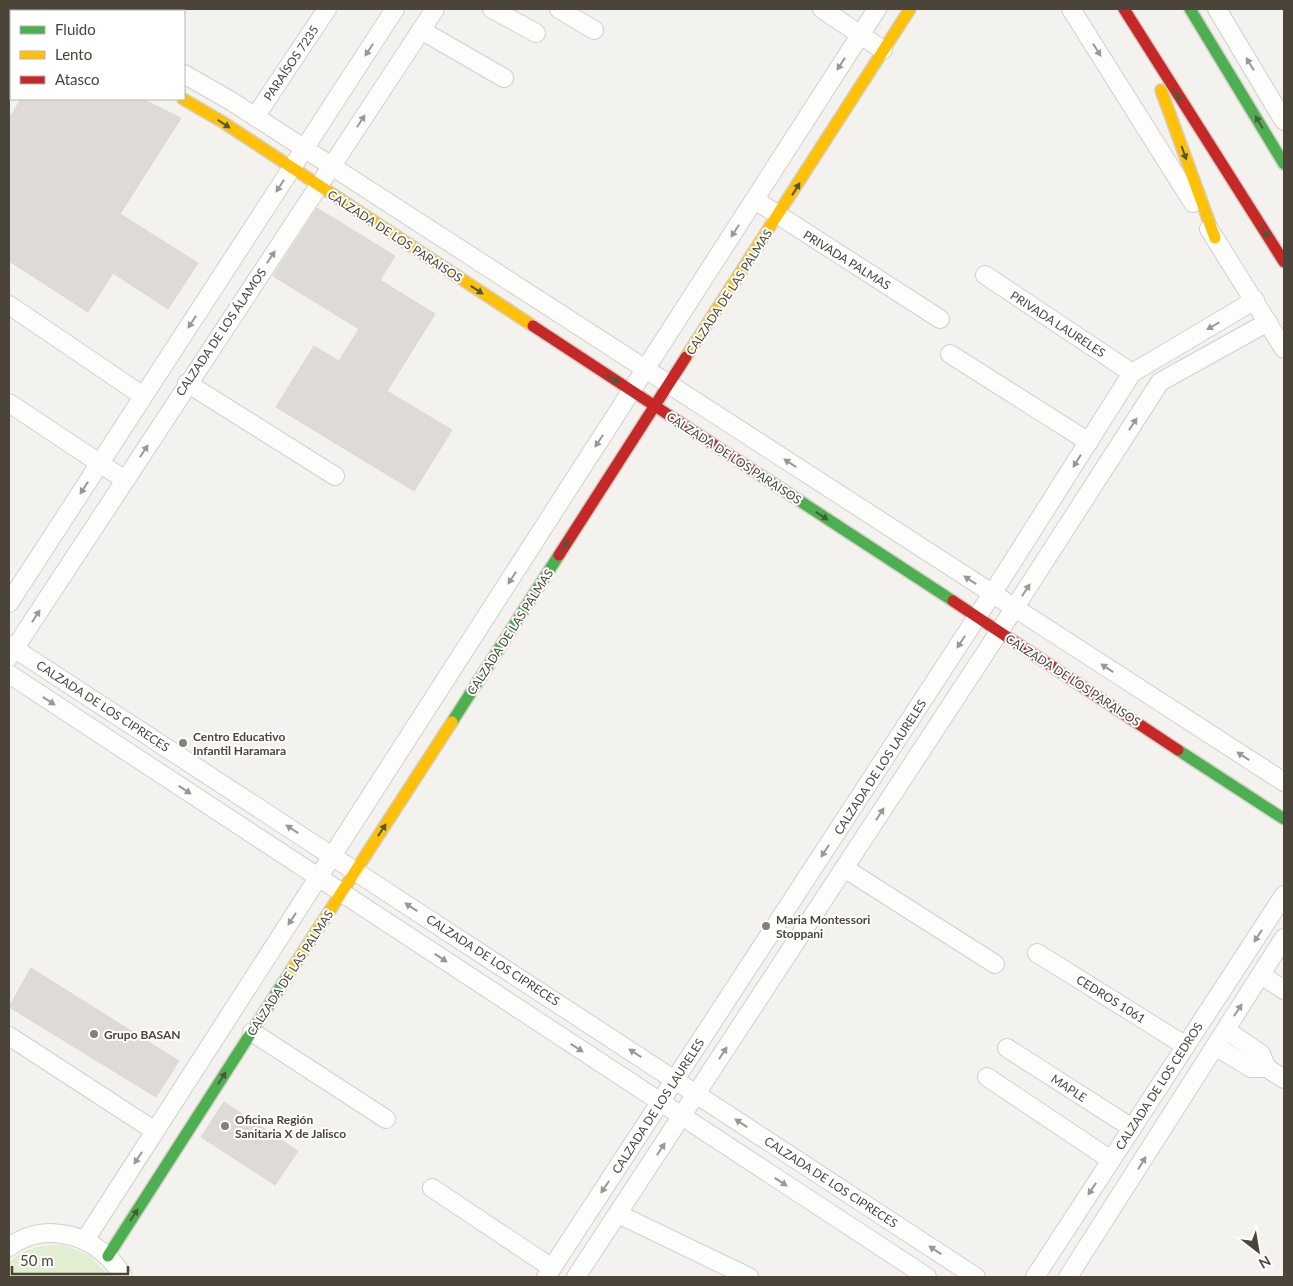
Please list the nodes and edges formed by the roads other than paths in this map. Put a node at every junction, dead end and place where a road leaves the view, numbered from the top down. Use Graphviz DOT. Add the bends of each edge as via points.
graph roads {
  1 [pos="327,9"];
  2 [pos="395,9"];
  3 [pos="435,9"];
  4 [pos="492,9"];
  5 [pos="559,9"];
  6 [pos="822,9"];
  7 [pos="876,9"];
  8 [pos="910,9"];
  9 [pos="1071,9"];
  10 [pos="1124,9"];
  11 [pos="1190,9"];
  12 [pos="1217,9"];
  13 [pos="898,25"];
  14 [pos="421,30"];
  15 [pos="594,30"];
  16 [pos="536,33"];
  17 [pos="860,35"];
  18 [pos="1143,41"];
  19 [pos="883,50"];
  20 [pos="185,75"];
  21 [pos="504,78"];
  22 [pos="184,100"];
  23 [pos="255,117"];
  24 [pos="1284,121"];
  25 [pos="304,149"];
  26 [pos="1284,164"];
  27 [pos="331,166"];
  28 [pos="292,168"];
  29 [pos="319,186"];
  30 [pos="755,200"];
  31 [pos="779,216"];
  32 [pos="1215,238"];
  33 [pos="1284,262"];
  34 [pos="984,275"];
  35 [pos="1254,300"];
  36 [pos="9,305"];
  37 [pos="940,319"];
  38 [pos="1268,322"];
  39 [pos="1284,349"];
  40 [pos="950,354"];
  41 [pos="645,370"];
  42 [pos="1132,373"];
  43 [pos="187,383"];
  44 [pos="669,385"];
  45 [pos="632,391"];
  46 [pos="143,396"];
  47 [pos="9,403"];
  48 [pos="656,407"];
  49 [pos="1089,442"];
  50 [pos="100,464"];
  51 [pos="335,476"];
  52 [pos="125,480"];
  53 [pos="992,594"];
  54 [pos="9,603"];
  55 [pos="1014,608"];
  56 [pos="977,617"];
  57 [pos="999,632"];
  58 [pos="11,650"];
  59 [pos="9,674"];
  60 [pos="871,780"];
  61 [pos="1284,782"];
  62 [pos="894,793"];
  63 [pos="1284,819"];
  64 [pos="332,856"];
  65 [pos="844,868"];
  66 [pos="356,871"];
  67 [pos="318,878"];
  68 [pos="342,893"];
  69 [pos="1284,895"];
  70 [pos="1284,938"];
  71 [pos="1037,953"];
  72 [pos="995,964"];
  73 [pos="1260,975"];
  74 [pos="1284,990"];
  75 [pos="1226,1030"];
  76 [pos="252,1032"];
  77 [pos="9,1036"];
  78 [pos="1186,1046"];
  79 [pos="1216,1046"];
  80 [pos="1007,1048"];
  81 [pos="1267,1068"];
  82 [pos="1166,1076"];
  83 [pos="987,1077"];
  84 [pos="1284,1079"];
  85 [pos="676,1080"];
  86 [pos="1188,1090"];
  87 [pos="697,1093"];
  88 [pos="661,1103"];
  89 [pos="682,1117"];
  90 [pos="386,1119"];
  91 [pos="1132,1128"];
  92 [pos="155,1131"];
  93 [pos="1111,1160"];
  94 [pos="432,1188"];
  95 [pos="618,1214"];
  96 [pos="578,1228"];
  97 [pos="85,1240"];
  98 [pos="599,1242"];
  99 [pos="9,1247"];
  100 [pos="108,1256"];
  101 [pos="549,1273"];
  102 [pos="123,1277"];
  103 [pos="576,1277"];
  104 [pos="749,1277"];
  105 [pos="927,1277"];
  106 [pos="976,1277"];
  107 [pos="1034,1277"];
  108 [pos="1068,1277"];
  1 -- 23 [label="street, PARAÍSOS 7235"];
  2 -- 25 [label="street, one-way"];
  3 -- 14 [label="street, CALZADA DE LOS ÁLAMOS"];
  4 -- 16 [label="street"];
  5 -- 15 [label="street"];
  6 -- 17 [label="street"];
  7 -- 13 [label="street"];
  7 -- 17 [label="street"];
  8 -- 13 [label="main road, CALZADA DE LAS PALMAS"];
  9 -- 32 [label="street, one-way"];
  10 -- 18 [label="main road"];
  26 -- 11 [label="main road, one-way"];
  24 -- 12 [label="street, one-way"];
  13 -- 19 [label="main road, CALZADA DE LAS PALMAS"];
  14 -- 21 [label="street"];
  27 -- 14 [label="street, CALZADA DE LOS ÁLAMOS, one-way"];
  17 -- 19 [label="street"];
  17 -- 30 [label="street, one-way"];
  18 -- 32 [label="main road, one-way"];
  18 -- 33 [label="main road, one-way"];
  31 -- 19 [label="main road, CALZADA DE LAS PALMAS, one-way"];
  20 -- 23 [label="street, CALZADA DE LOS PARAISOS"];
  22 -- 28 [label="main road, CALZADA DE LOS PARAISOS, one-way"];
  23 -- 25 [label="street, CALZADA DE LOS PARAISOS"];
  25 -- 27 [label="street, CALZADA DE LOS PARAISOS"];
  25 -- 28 [label="street"];
  27 -- 29 [label="street, CALZADA DE LOS ÁLAMOS"];
  27 -- 41 [label="street, CALZADA DE LOS PARAISOS"];
  28 -- 29 [label="main road, CALZADA DE LOS PARAISOS"];
  28 -- 46 [label="street, one-way"];
  43 -- 29 [label="street, CALZADA DE LOS ÁLAMOS, one-way"];
  29 -- 45 [label="main road, CALZADA DE LOS PARAISOS, one-way"];
  30 -- 31 [label="street, PRIVADA PALMAS"];
  30 -- 41 [label="street, one-way"];
  31 -- 37 [label="street, PRIVADA PALMAS"];
  31 -- 44 [label="main road, CALZADA DE LAS PALMAS"];
  32 -- 35 [label="street"];
  34 -- 42 [label="street, PRIVADA LAURELES"];
  35 -- 38 [label="street"];
  35 -- 42 [label="street, CALZADA DE LOS LAURELES, one-way"];
  36 -- 46 [label="street"];
  38 -- 39 [label="street"];
  55 -- 38 [label="street, CALZADA DE LOS LAURELES, one-way" via="1160,382"];
  40 -- 49 [label="street"];
  41 -- 44 [label="street, CALZADA DE LOS PARAISOS"];
  41 -- 45 [label="street"];
  42 -- 49 [label="street, CALZADA DE LOS LAURELES"];
  43 -- 51 [label="street"];
  52 -- 43 [label="street, CALZADA DE LOS ÁLAMOS, one-way"];
  44 -- 48 [label="main road, CALZADA DE LAS PALMAS"];
  53 -- 44 [label="street, CALZADA DE LOS PARAISOS, one-way"];
  45 -- 48 [label="main road, CALZADA DE LOS PARAISOS"];
  45 -- 64 [label="street, one-way"];
  46 -- 50 [label="street"];
  47 -- 50 [label="street"];
  48 -- 56 [label="main road, CALZADA DE LOS PARAISOS, one-way"];
  66 -- 48 [label="main road, CALZADA DE LAS PALMAS, one-way"];
  49 -- 53 [label="street, CALZADA DE LOS LAURELES, one-way"];
  50 -- 52 [label="street"];
  50 -- 54 [label="street, one-way"];
  58 -- 52 [label="street, CALZADA DE LOS ÁLAMOS, one-way"];
  53 -- 55 [label="street, CALZADA DE LOS PARAISOS"];
  53 -- 56 [label="street, CALZADA DE LOS LAURELES"];
  55 -- 57 [label="street, CALZADA DE LOS LAURELES"];
  61 -- 55 [label="street, CALZADA DE LOS PARAISOS, one-way"];
  56 -- 57 [label="main road, CALZADA DE LOS PARAISOS"];
  56 -- 60 [label="street, CALZADA DE LOS LAURELES, one-way"];
  57 -- 62 [label="street, CALZADA DE LOS LAURELES"];
  57 -- 63 [label="main road, CALZADA DE LOS PARAISOS"];
  64 -- 58 [label="street, CALZADA DE LOS CIPRECES, one-way"];
  59 -- 67 [label="street, CALZADA DE LOS CIPRECES, one-way"];
  60 -- 62 [label="street"];
  60 -- 85 [label="street, CALZADA DE LOS LAURELES, one-way"];
  65 -- 62 [label="street, CALZADA DE LOS LAURELES, one-way"];
  64 -- 66 [label="street, CALZADA DE LOS CIPRECES"];
  64 -- 67 [label="street"];
  65 -- 72 [label="street"];
  87 -- 65 [label="street, CALZADA DE LOS LAURELES, one-way"];
  66 -- 68 [label="main road, CALZADA DE LAS PALMAS"];
  85 -- 66 [label="street, CALZADA DE LOS CIPRECES, one-way"];
  67 -- 68 [label="street, CALZADA DE LOS CIPRECES"];
  67 -- 92 [label="street, one-way"];
  68 -- 76 [label="main road, CALZADA DE LAS PALMAS"];
  68 -- 88 [label="street, CALZADA DE LOS CIPRECES, one-way"];
  69 -- 78 [label="street, CALZADA DE LOS CEDROS, one-way"];
  70 -- 73 [label="street, CALZADA DE LOS CEDROS"];
  71 -- 78 [label="street, CEDROS 1061"];
  73 -- 74 [label="street"];
  75 -- 73 [label="street, CALZADA DE LOS CEDROS, one-way"];
  75 -- 79 [label="street, CALZADA DE LOS CEDROS"];
  75 -- 81 [label="street" via="1261,1054"];
  76 -- 90 [label="street"];
  100 -- 76 [label="main road, CALZADA DE LAS PALMAS, one-way"];
  77 -- 92 [label="street"];
  78 -- 82 [label="street, CALZADA DE LOS CEDROS"];
  79 -- 81 [label="street" via="1251,1068"];
  79 -- 86 [label="street, CALZADA DE LOS CEDROS"];
  80 -- 91 [label="street, MAPLE"];
  81 -- 84 [label="street"];
  82 -- 86 [label="street"];
  82 -- 91 [label="street, CALZADA DE LOS CEDROS"];
  83 -- 93 [label="street"];
  85 -- 87 [label="street, CALZADA DE LOS CIPRECES"];
  85 -- 88 [label="street, CALZADA DE LOS LAURELES"];
  108 -- 86 [label="street, CALZADA DE LOS CEDROS, one-way"];
  87 -- 89 [label="street, CALZADA DE LOS LAURELES"];
  106 -- 87 [label="street, CALZADA DE LOS CIPRECES, one-way"];
  88 -- 89 [label="street, CALZADA DE LOS CIPRECES"];
  88 -- 96 [label="street, CALZADA DE LOS LAURELES, one-way"];
  95 -- 89 [label="street, CALZADA DE LOS LAURELES, one-way"];
  89 -- 105 [label="street, CALZADA DE LOS CIPRECES, one-way"];
  91 -- 93 [label="street, CALZADA DE LOS CEDROS"];
  92 -- 97 [label="street, one-way"];
  93 -- 107 [label="street, CALZADA DE LOS CEDROS, one-way"];
  94 -- 101 [label="street"];
  95 -- 98 [label="street, CALZADA DE LOS LAURELES"];
  95 -- 104 [label="street"];
  96 -- 98 [label="street"];
  96 -- 101 [label="street, CALZADA DE LOS LAURELES"];
  97 -- 99 [label="street" via="49,1233 31,1236"];
  97 -- 100 [label="street"];
  98 -- 103 [label="street, CALZADA DE LOS LAURELES"];
  100 -- 102 [label="street"];
}
